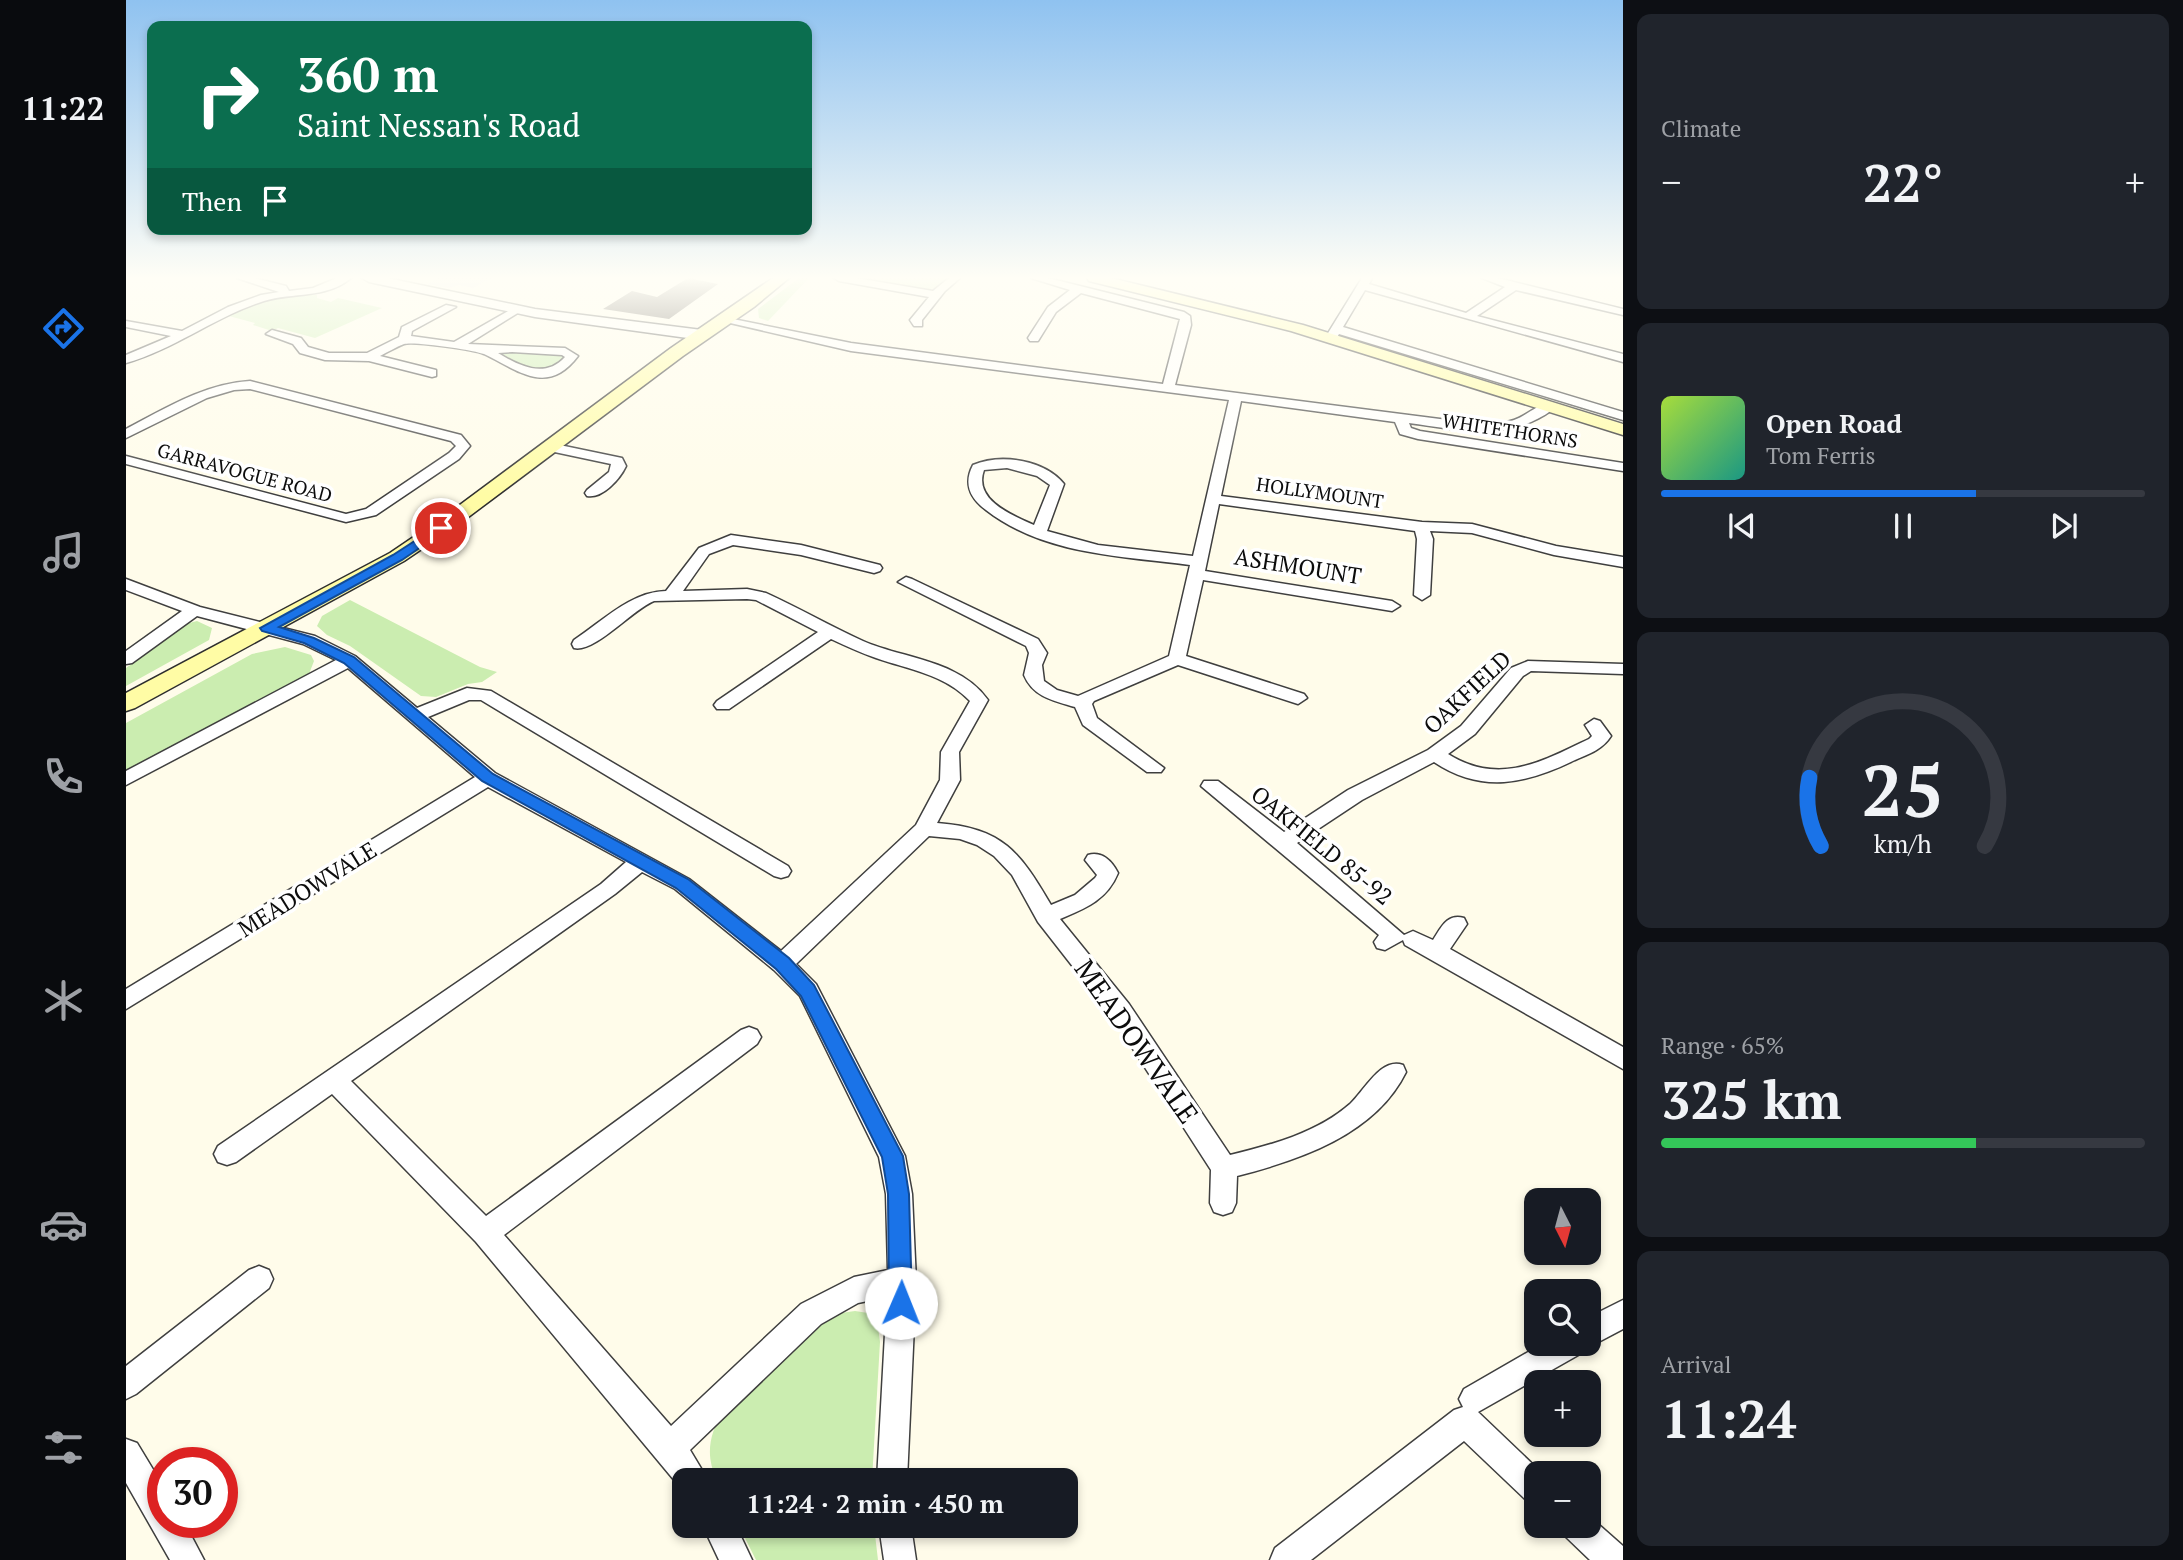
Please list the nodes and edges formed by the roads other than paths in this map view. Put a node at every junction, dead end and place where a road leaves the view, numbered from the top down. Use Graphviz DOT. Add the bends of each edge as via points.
graph roads {
  1 [pos="144,351"];
  2 [pos="307,351"];
  3 [pos="380,351"];
  4 [pos="487,351"];
  5 [pos="549,351"];
  6 [pos="681,351"];
  7 [pos="881,351"];
  8 [pos="1177,351"];
  9 [pos="1385,351"];
  10 [pos="1396,351"];
  11 [pos="1596,351"];
  12 [pos="369,357"];
  13 [pos="1623,358"];
  14 [pos="126,359"];
  15 [pos="432,373"];
  16 [pos="1168,387"];
  17 [pos="1236,397"];
  18 [pos="1547,407"];
  19 [pos="1623,416"];
  20 [pos="1401,419"];
  21 [pos="1623,430"];
  22 [pos="126,434"];
  23 [pos="550,447"];
  24 [pos="126,460"];
  25 [pos="1623,467"];
  26 [pos="592,494"];
  27 [pos="1214,499"];
  28 [pos="1422,527"];
  29 [pos="1039,532"];
  30 [pos="1623,562"];
  31 [pos="1197,567"];
  32 [pos="874,568"];
  33 [pos="906,582"];
  34 [pos="126,584"];
  35 [pos="672,594"];
  36 [pos="1422,595"];
  37 [pos="1392,606"];
  38 [pos="194,610"];
  39 [pos="267,628"];
  40 [pos="831,631"];
  41 [pos="580,644"];
  42 [pos="126,659"];
  43 [pos="1177,659"];
  44 [pos="349,660"];
  45 [pos="1623,668"];
  46 [pos="1298,698"];
  47 [pos="126,703"];
  48 [pos="1083,703"];
  49 [pos="723,705"];
  50 [pos="417,715"];
  51 [pos="1594,725"];
  52 [pos="1435,754"];
  53 [pos="1154,768"];
  54 [pos="488,778"];
  55 [pos="126,779"];
  56 [pos="1211,786"];
  57 [pos="923,829"];
  58 [pos="1283,842"];
  59 [pos="1095,860"];
  60 [pos="639,862"];
  61 [pos="782,871"];
  62 [pos="1046,916"];
  63 [pos="1456,924"];
  64 [pos="1413,939"];
  65 [pos="1385,942"];
  66 [pos="1436,952"];
  67 [pos="782,964"];
  68 [pos="126,1000"];
  69 [pos="749,1037"];
  70 [pos="1623,1059"];
  71 [pos="1394,1072"];
  72 [pos="334,1080"];
  73 [pos="227,1154"];
  74 [pos="1224,1168"];
  75 [pos="1223,1203"];
  76 [pos="485,1233"];
  77 [pos="259,1279"];
  78 [pos="902,1282"];
  79 [pos="1622,1317"];
  80 [pos="1601,1327"];
  81 [pos="1549,1356"];
  82 [pos="126,1384"];
  83 [pos="1474,1399"];
  84 [pos="670,1448"];
  85 [pos="126,1454"];
  86 [pos="684,1468"];
  87 [pos="893,1468"];
  88 [pos="1524,1477"];
  89 [pos="147,1490"];
  90 [pos="175,1538"];
  91 [pos="725,1538"];
  92 [pos="897,1538"];
  93 [pos="1590,1538"];
  94 [pos="1286,1559"];
  95 [pos="188,1560"];
  96 [pos="736,1560"];
  97 [pos="900,1560"];
  98 [pos="1614,1560"];
  1 -- 14 [label="street"];
  2 -- 12 [label="street"];
  3 -- 12 [label="street"];
  4 -- 5 [label="street" via="524,371 540,374 562,369 572,356"];
  6 -- 23 [label="main road"];
  7 -- 16 [label="street"];
  8 -- 16 [label="street"];
  9 -- 18 [label="main road"];
  10 -- 19 [label="street"];
  11 -- 13 [label="street"];
  12 -- 15 [label="street"];
  16 -- 17 [label="street"];
  17 -- 20 [label="street"];
  17 -- 27 [label="street, ASHMOUNT"];
  18 -- 20 [label="street" via="1503,428"];
  18 -- 21 [label="main road"];
  20 -- 25 [label="street, WHITETHORNS" via="1405,431 1418,435"];
  22 -- 24 [label="street, GARRAVOGUE ROAD" via="214,390 238,384 462,442 461,451 454,456 371,512 354,517 337,517"];
  23 -- 26 [label="street" via="617,461 615,474"];
  23 -- 39 [label="main road" via="397,557"];
  27 -- 28 [label="street, HOLLYMOUNT"];
  27 -- 31 [label="street, ASHMOUNT"];
  28 -- 30 [label="street, HOLLYMOUNT" via="1451,524 1552,550"];
  28 -- 36 [label="street"];
  29 -- 29 [label="street, ASHMOUNT" via="997,512 979,497 974,483 978,468 989,463 1012,465 1054,479 1057,484"];
  29 -- 31 [label="street, ASHMOUNT" via="1066,542"];
  31 -- 37 [label="street, ASHMOUNT"];
  31 -- 43 [label="street, ASHMOUNT"];
  32 -- 35 [label="street" via="801,550 731,540 704,551"];
  33 -- 48 [label="street" via="1032,643 1038,653 1031,676 1036,684 1050,694"];
  34 -- 38 [label="street"];
  35 -- 40 [label="street" via="760,596"];
  35 -- 41 [label="street" via="637,602"];
  38 -- 39 [label="street"];
  38 -- 42 [label="street"];
  39 -- 44 [label="street" via="309,640"];
  39 -- 47 [label="main road"];
  40 -- 49 [label="street"];
  40 -- 57 [label="street" via="894,659 943,671 979,700 950,752 950,780"];
  43 -- 46 [label="street"];
  43 -- 48 [label="street"];
  44 -- 50 [label="street"];
  44 -- 55 [label="street"];
  45 -- 52 [label="street, OAKFIELD" via="1528,666 1517,672 1468,730"];
  48 -- 53 [label="street" via="1089,721"];
  50 -- 54 [label="street"];
  50 -- 61 [label="street" via="467,694 485,695"];
  51 -- 52 [label="street" via="1602,736 1596,743 1529,774 1469,773"];
  52 -- 58 [label="street, OAKFIELD" via="1355,795"];
  54 -- 60 [label="street"];
  54 -- 68 [label="street, MEADOWVALE"];
  56 -- 58 [label="street, OAKFIELD 85-92"];
  57 -- 62 [label="street, MEADOWVALE" via="962,832 1002,851 1020,870"];
  57 -- 67 [label="street"];
  58 -- 65 [label="street, OAKFIELD 85-92" via="1394,936"];
  59 -- 62 [label="street" via="1108,873 1104,885"];
  60 -- 67 [label="street" via="682,884"];
  60 -- 72 [label="street" via="608,889"];
  62 -- 74 [label="street, MEADOWVALE" via="1121,1011"];
  63 -- 66 [label="street"];
  64 -- 66 [label="street"];
  66 -- 70 [label="street"];
  67 -- 78 [label="street" via="808,990 892,1156 899,1194"];
  69 -- 76 [label="street"];
  71 -- 74 [label="street" via="1350,1119 1300,1144"];
  72 -- 73 [label="street"];
  72 -- 76 [label="street"];
  74 -- 75 [label="street"];
  76 -- 84 [label="street"];
  77 -- 82 [label="street"];
  78 -- 84 [label="street" via="854,1290 811,1314"];
  78 -- 87 [label="street"];
  79 -- 80 [label="street"];
  81 -- 83 [label="street"];
  84 -- 86 [label="street"];
  85 -- 89 [label="street"];
  88 -- 94 [label="street" via="1465,1421"];
  90 -- 95 [label="street"];
  91 -- 96 [label="street"];
  92 -- 97 [label="street"];
  93 -- 98 [label="street"];
}
